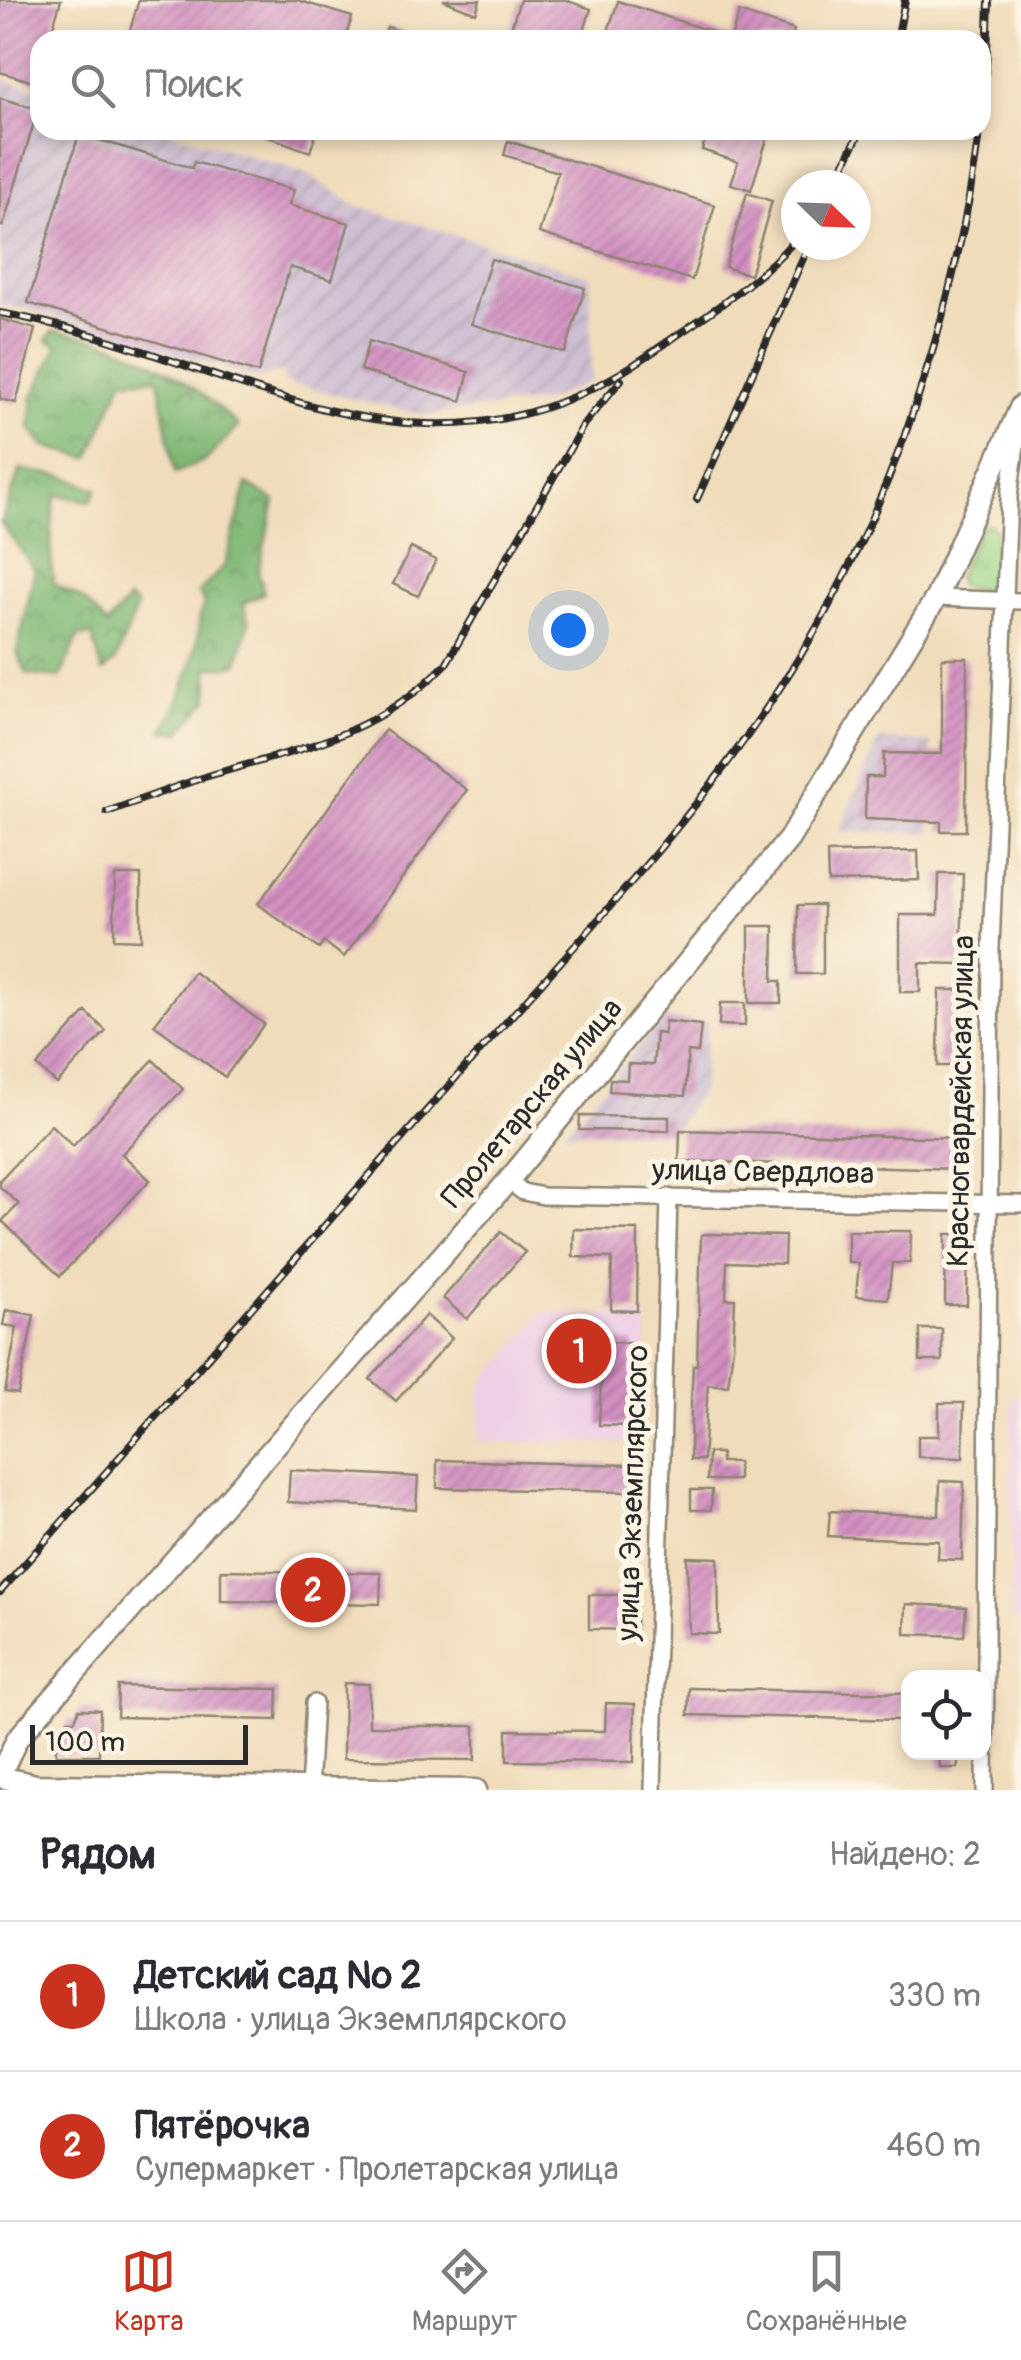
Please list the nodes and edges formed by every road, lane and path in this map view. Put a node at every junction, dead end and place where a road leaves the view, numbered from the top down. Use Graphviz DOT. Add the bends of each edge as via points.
graph roads {
  1 [pos="1020,410"];
  2 [pos="936,598"];
  3 [pos="1004,600"];
  4 [pos="1021,601"];
  5 [pos="508,1181"];
  6 [pos="669,1197"];
  7 [pos="988,1204"];
  8 [pos="1021,1204"];
  9 [pos="314,1703"];
  10 [pos="0,1776"];
  11 [pos="310,1789"];
  12 [pos="476,1790"];
  13 [pos="653,1790"];
  14 [pos="985,1790"];
  1 -- 2 [label="street, Пролетарская улица"];
  1 -- 3 [label="street, Красногвардейская улица"];
  2 -- 3 [label="street"];
  2 -- 5 [label="street, Пролетарская улица" via="790,838"];
  3 -- 4 [label="street"];
  3 -- 7 [label="street, Красногвардейская улица"];
  5 -- 6 [label="street, улица Свердлова" via="543,1196"];
  5 -- 10 [label="street, Пролетарская улица" via="17,1739"];
  6 -- 7 [label="street, улица Свердлова"];
  6 -- 13 [label="street, улица Экземплярского"];
  7 -- 8 [label="street, улица Свердлова"];
  7 -- 14 [label="street, Красногвардейская улица"];
  9 -- 11 [label="street"];
  10 -- 11 [label="street" via="36,1785"];
  11 -- 12 [label="street"];
}
